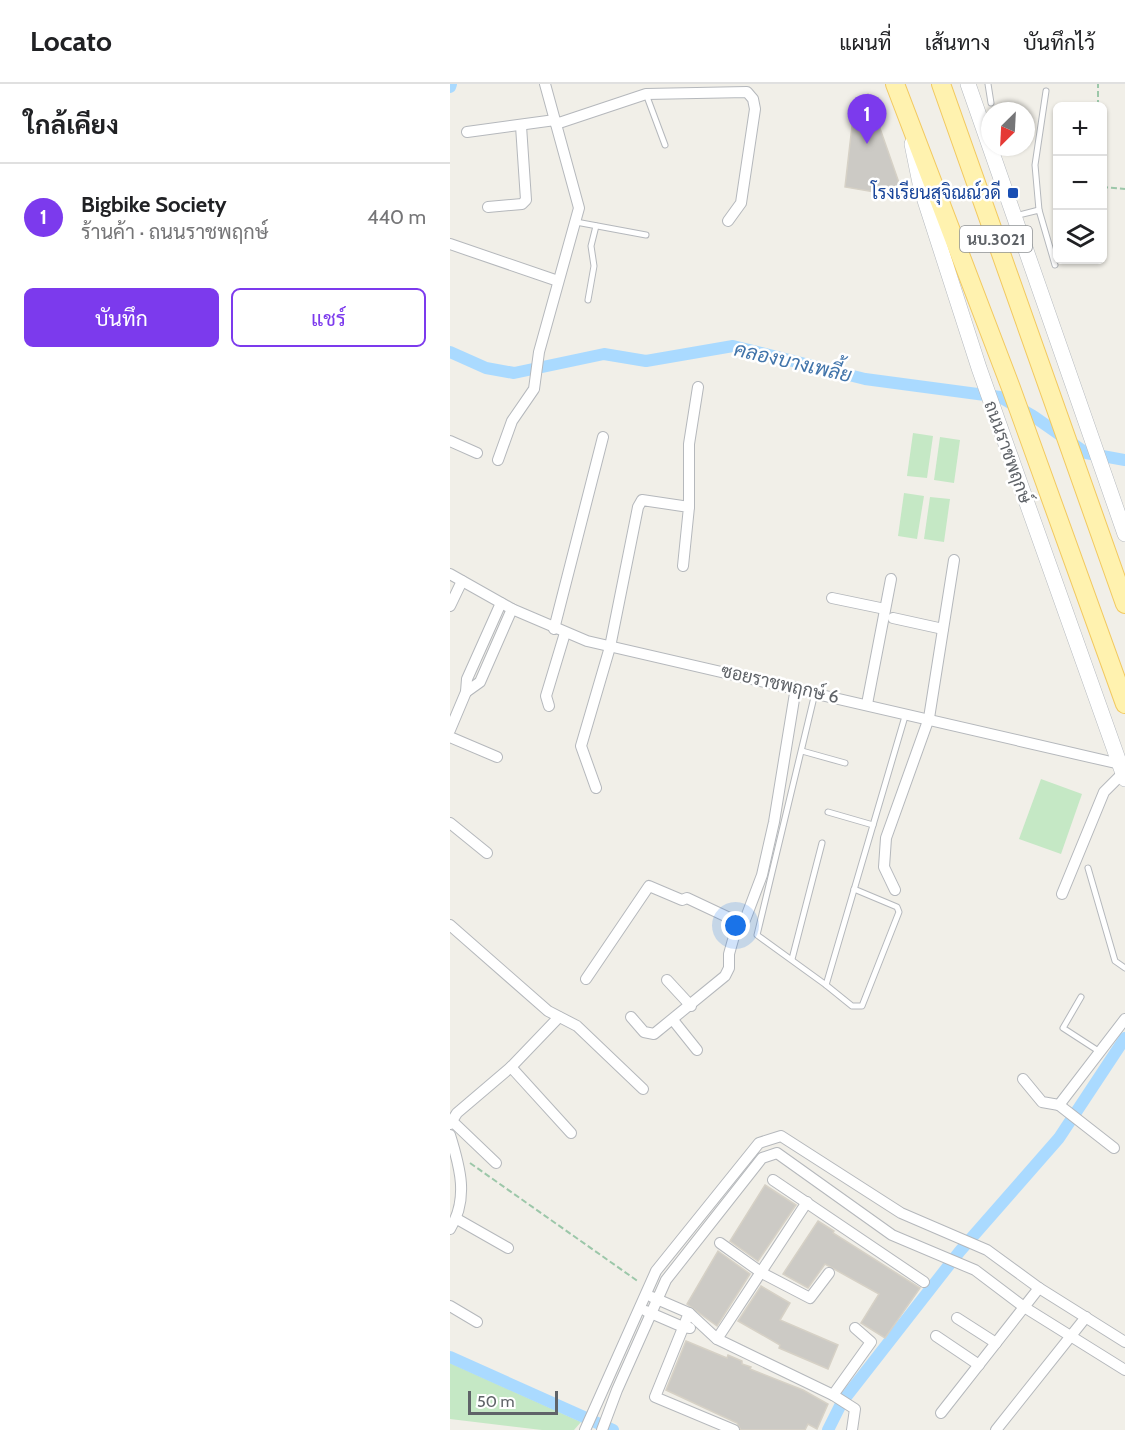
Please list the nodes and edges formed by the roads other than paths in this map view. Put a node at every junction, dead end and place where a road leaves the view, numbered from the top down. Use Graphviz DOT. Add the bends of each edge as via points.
graph roads {
  1 [pos="545,84"];
  2 [pos="895,84"];
  3 [pos="940,84"];
  4 [pos="968,84"];
  5 [pos="988,84"];
  6 [pos="1046,91"];
  7 [pos="646,94"];
  8 [pos="991,102"];
  9 [pos="908,120"];
  10 [pos="555,122"];
  11 [pos="521,126"];
  12 [pos="467,132"];
  13 [pos="665,144"];
  14 [pos="488,207"];
  15 [pos="1039,210"];
  16 [pos="1013,217"];
  17 [pos="728,220"];
  18 [pos="576,222"];
  19 [pos="596,226"];
  20 [pos="646,235"];
  21 [pos="450,244"];
  22 [pos="1055,265"];
  23 [pos="558,281"];
  24 [pos="588,300"];
  25 [pos="698,387"];
  26 [pos="603,437"];
  27 [pos="450,441"];
  28 [pos="477,453"];
  29 [pos="498,460"];
  30 [pos="688,507"];
  31 [pos="1125,534"];
  32 [pos="954,560"];
  33 [pos="683,566"];
  34 [pos="450,574"];
  35 [pos="891,579"];
  36 [pos="462,581"];
  37 [pos="832,598"];
  38 [pos="501,603"];
  39 [pos="1125,604"];
  40 [pos="450,606"];
  41 [pos="512,609"];
  42 [pos="889,614"];
  43 [pos="943,629"];
  44 [pos="560,631"];
  45 [pos="610,647"];
  46 [pos="796,687"];
  47 [pos="466,692"];
  48 [pos="815,692"];
  49 [pos="867,704"];
  50 [pos="1125,704"];
  51 [pos="549,706"];
  52 [pos="906,713"];
  53 [pos="929,718"];
  54 [pos="450,730"];
  55 [pos="450,736"];
  56 [pos="801,751"];
  57 [pos="497,757"];
  58 [pos="845,763"];
  59 [pos="1123,772"];
  60 [pos="596,788"];
  61 [pos="828,812"];
  62 [pos="450,823"];
  63 [pos="873,825"];
  64 [pos="822,843"];
  65 [pos="487,853"];
  66 [pos="1088,868"];
  67 [pos="854,889"];
  68 [pos="895,890"];
  69 [pos="1062,894"];
  70 [pos="738,921"];
  71 [pos="450,925"];
  72 [pos="792,959"];
  73 [pos="1125,968"];
  74 [pos="586,979"];
  75 [pos="667,980"];
  76 [pos="826,985"];
  77 [pos="1081,997"];
  78 [pos="691,1006"];
  79 [pos="559,1017"];
  80 [pos="631,1017"];
  81 [pos="1125,1019"];
  82 [pos="673,1020"];
  83 [pos="697,1050"];
  84 [pos="1101,1053"];
  85 [pos="511,1067"];
  86 [pos="1023,1079"];
  87 [pos="643,1089"];
  88 [pos="1059,1105"];
  89 [pos="451,1122"];
  90 [pos="571,1133"];
  91 [pos="450,1136"];
  92 [pos="1114,1148"];
  93 [pos="496,1163"];
  94 [pos="773,1180"];
  95 [pos="807,1202"];
  96 [pos="452,1226"];
  97 [pos="720,1243"];
  98 [pos="508,1248"];
  99 [pos="762,1273"];
  100 [pos="830,1273"];
  101 [pos="924,1282"];
  102 [pos="1039,1288"];
  103 [pos="640,1292"];
  104 [pos="658,1299"];
  105 [pos="450,1306"];
  106 [pos="1024,1307"];
  107 [pos="639,1308"];
  108 [pos="689,1313"];
  109 [pos="652,1314"];
  110 [pos="1086,1317"];
  111 [pos="957,1318"];
  112 [pos="477,1322"];
  113 [pos="683,1327"];
  114 [pos="703,1328"];
  115 [pos="855,1328"];
  116 [pos="1071,1335"];
  117 [pos="936,1336"];
  118 [pos="717,1339"];
  119 [pos="996,1342"];
  120 [pos="1125,1342"];
  121 [pos="979,1365"];
  122 [pos="1125,1370"];
  123 [pos="834,1395"];
  124 [pos="942,1413"];
  125 [pos="730,1429"];
  126 [pos="585,1430"];
  127 [pos="602,1430"];
  128 [pos="852,1430"];
  129 [pos="996,1430"];
  1 -- 10 [label="street"];
  2 -- 9 [label="main road, ถนนราชพฤกษ์ / นบ.3021"];
  3 -- 39 [label="main road, นบ.3021"];
  4 -- 16 [label="main road, นบ.3021"];
  5 -- 8 [label="lane"];
  6 -- 15 [label="lane" via="1035,165"];
  7 -- 10 [label="street"];
  7 -- 13 [label="lane"];
  7 -- 17 [label="street" via="738,90 751,95 755,109 741,203"];
  9 -- 50 [label="main road, ถนนราชพฤกษ์ / นบ.3021" via="1011,388"];
  9 -- 59 [label="main road, ถนนราชพฤกษ์ / นบ.3021" via="921,188 978,368"];
  10 -- 11 [label="street"];
  10 -- 18 [label="street" via="578,199"];
  11 -- 12 [label="street"];
  11 -- 14 [label="street" via="526,200 522,204"];
  15 -- 16 [label="lane"];
  15 -- 22 [label="lane"];
  16 -- 31 [label="main road, นบ.3021"];
  18 -- 19 [label="lane"];
  18 -- 23 [label="street"];
  19 -- 20 [label="lane"];
  19 -- 24 [label="lane"];
  21 -- 23 [label="street"];
  23 -- 29 [label="street" via="532,393 512,421"];
  25 -- 30 [label="street" via="689,444"];
  26 -- 44 [label="street"];
  27 -- 28 [label="street"];
  30 -- 33 [label="street"];
  30 -- 45 [label="street" via="642,500 640,503"];
  32 -- 43 [label="street"];
  34 -- 36 [label="street, ซอยราชพฤกษ์ 6"];
  35 -- 42 [label="street"];
  36 -- 38 [label="street, ซอยราชพฤกษ์ 6"];
  36 -- 40 [label="street"];
  37 -- 42 [label="street"];
  38 -- 41 [label="street, ซอยราชพฤกษ์ 6"];
  38 -- 47 [label="street" via="467,679"];
  41 -- 44 [label="street, ซอยราชพฤกษ์ 6"];
  41 -- 47 [label="street" via="480,682"];
  42 -- 43 [label="street"];
  42 -- 49 [label="street"];
  43 -- 53 [label="street"];
  44 -- 45 [label="street, ซอยราชพฤกษ์ 6"];
  44 -- 51 [label="street" via="546,696"];
  45 -- 46 [label="street, ซอยราชพฤกษ์ 6"];
  45 -- 60 [label="street" via="581,746"];
  46 -- 48 [label="street, ซอยราชพฤกษ์ 6"];
  46 -- 70 [label="street" via="762,875 747,917"];
  47 -- 54 [label="street"];
  48 -- 49 [label="street, ซอยราชพฤกษ์ 6"];
  48 -- 56 [label="lane"];
  49 -- 52 [label="street, ซอยราชพฤกษ์ 6"];
  52 -- 53 [label="street, ซอยราชพฤกษ์ 6"];
  52 -- 63 [label="lane"];
  53 -- 59 [label="street, ซอยราชพฤกษ์ 6"];
  53 -- 68 [label="street" via="886,838 884,867"];
  55 -- 57 [label="street"];
  56 -- 58 [label="lane"];
  56 -- 72 [label="lane" via="757,935"];
  59 -- 69 [label="street" via="1104,792"];
  61 -- 63 [label="lane"];
  62 -- 65 [label="street"];
  63 -- 67 [label="lane"];
  64 -- 72 [label="lane"];
  66 -- 73 [label="lane" via="1115,961"];
  67 -- 76 [label="lane"];
  67 -- 76 [label="lane" via="897,907 899,912 861,1006 852,1006"];
  70 -- 74 [label="street" via="649,886"];
  70 -- 78 [label="street" via="725,976"];
  71 -- 79 [label="street"];
  72 -- 76 [label="lane"];
  75 -- 78 [label="street"];
  77 -- 84 [label="lane" via="1063,1028"];
  78 -- 82 [label="street"];
  79 -- 85 [label="street"];
  79 -- 87 [label="street" via="577,1026"];
  80 -- 82 [label="street" via="644,1032 654,1034"];
  81 -- 84 [label="street"];
  82 -- 83 [label="street"];
  84 -- 88 [label="street"];
  85 -- 89 [label="street"];
  85 -- 90 [label="street"];
  86 -- 88 [label="street" via="1042,1102"];
  88 -- 92 [label="street"];
  89 -- 93 [label="street"];
  91 -- 96 [label="street" via="462,1184"];
  94 -- 95 [label="street"];
  95 -- 99 [label="street"];
  95 -- 101 [label="street"];
  96 -- 98 [label="street"];
  97 -- 99 [label="street"];
  99 -- 100 [label="street" via="810,1298"];
  99 -- 118 [label="street"];
  102 -- 103 [label="street" via="987,1250 901,1214 781,1136 759,1143"];
  102 -- 106 [label="street"];
  102 -- 110 [label="street"];
  103 -- 104 [label="street"];
  103 -- 107 [label="street"];
  104 -- 106 [label="street" via="666,1280 762,1158 777,1153 892,1235 975,1270"];
  104 -- 108 [label="street"];
  104 -- 109 [label="street"];
  105 -- 112 [label="street"];
  106 -- 116 [label="street"];
  106 -- 119 [label="street"];
  107 -- 109 [label="street"];
  107 -- 126 [label="street"];
  108 -- 113 [label="street"];
  108 -- 114 [label="street"];
  109 -- 113 [label="street"];
  109 -- 127 [label="street"];
  110 -- 116 [label="street"];
  110 -- 120 [label="street"];
  111 -- 119 [label="street"];
  113 -- 114 [label="street"];
  113 -- 125 [label="street" via="655,1397"];
  114 -- 118 [label="street"];
  115 -- 123 [label="street" via="871,1342"];
  116 -- 122 [label="street"];
  116 -- 129 [label="street"];
  117 -- 121 [label="street"];
  118 -- 123 [label="street"];
  119 -- 121 [label="street"];
  121 -- 124 [label="street"];
  123 -- 128 [label="street" via="855,1409"];
}
